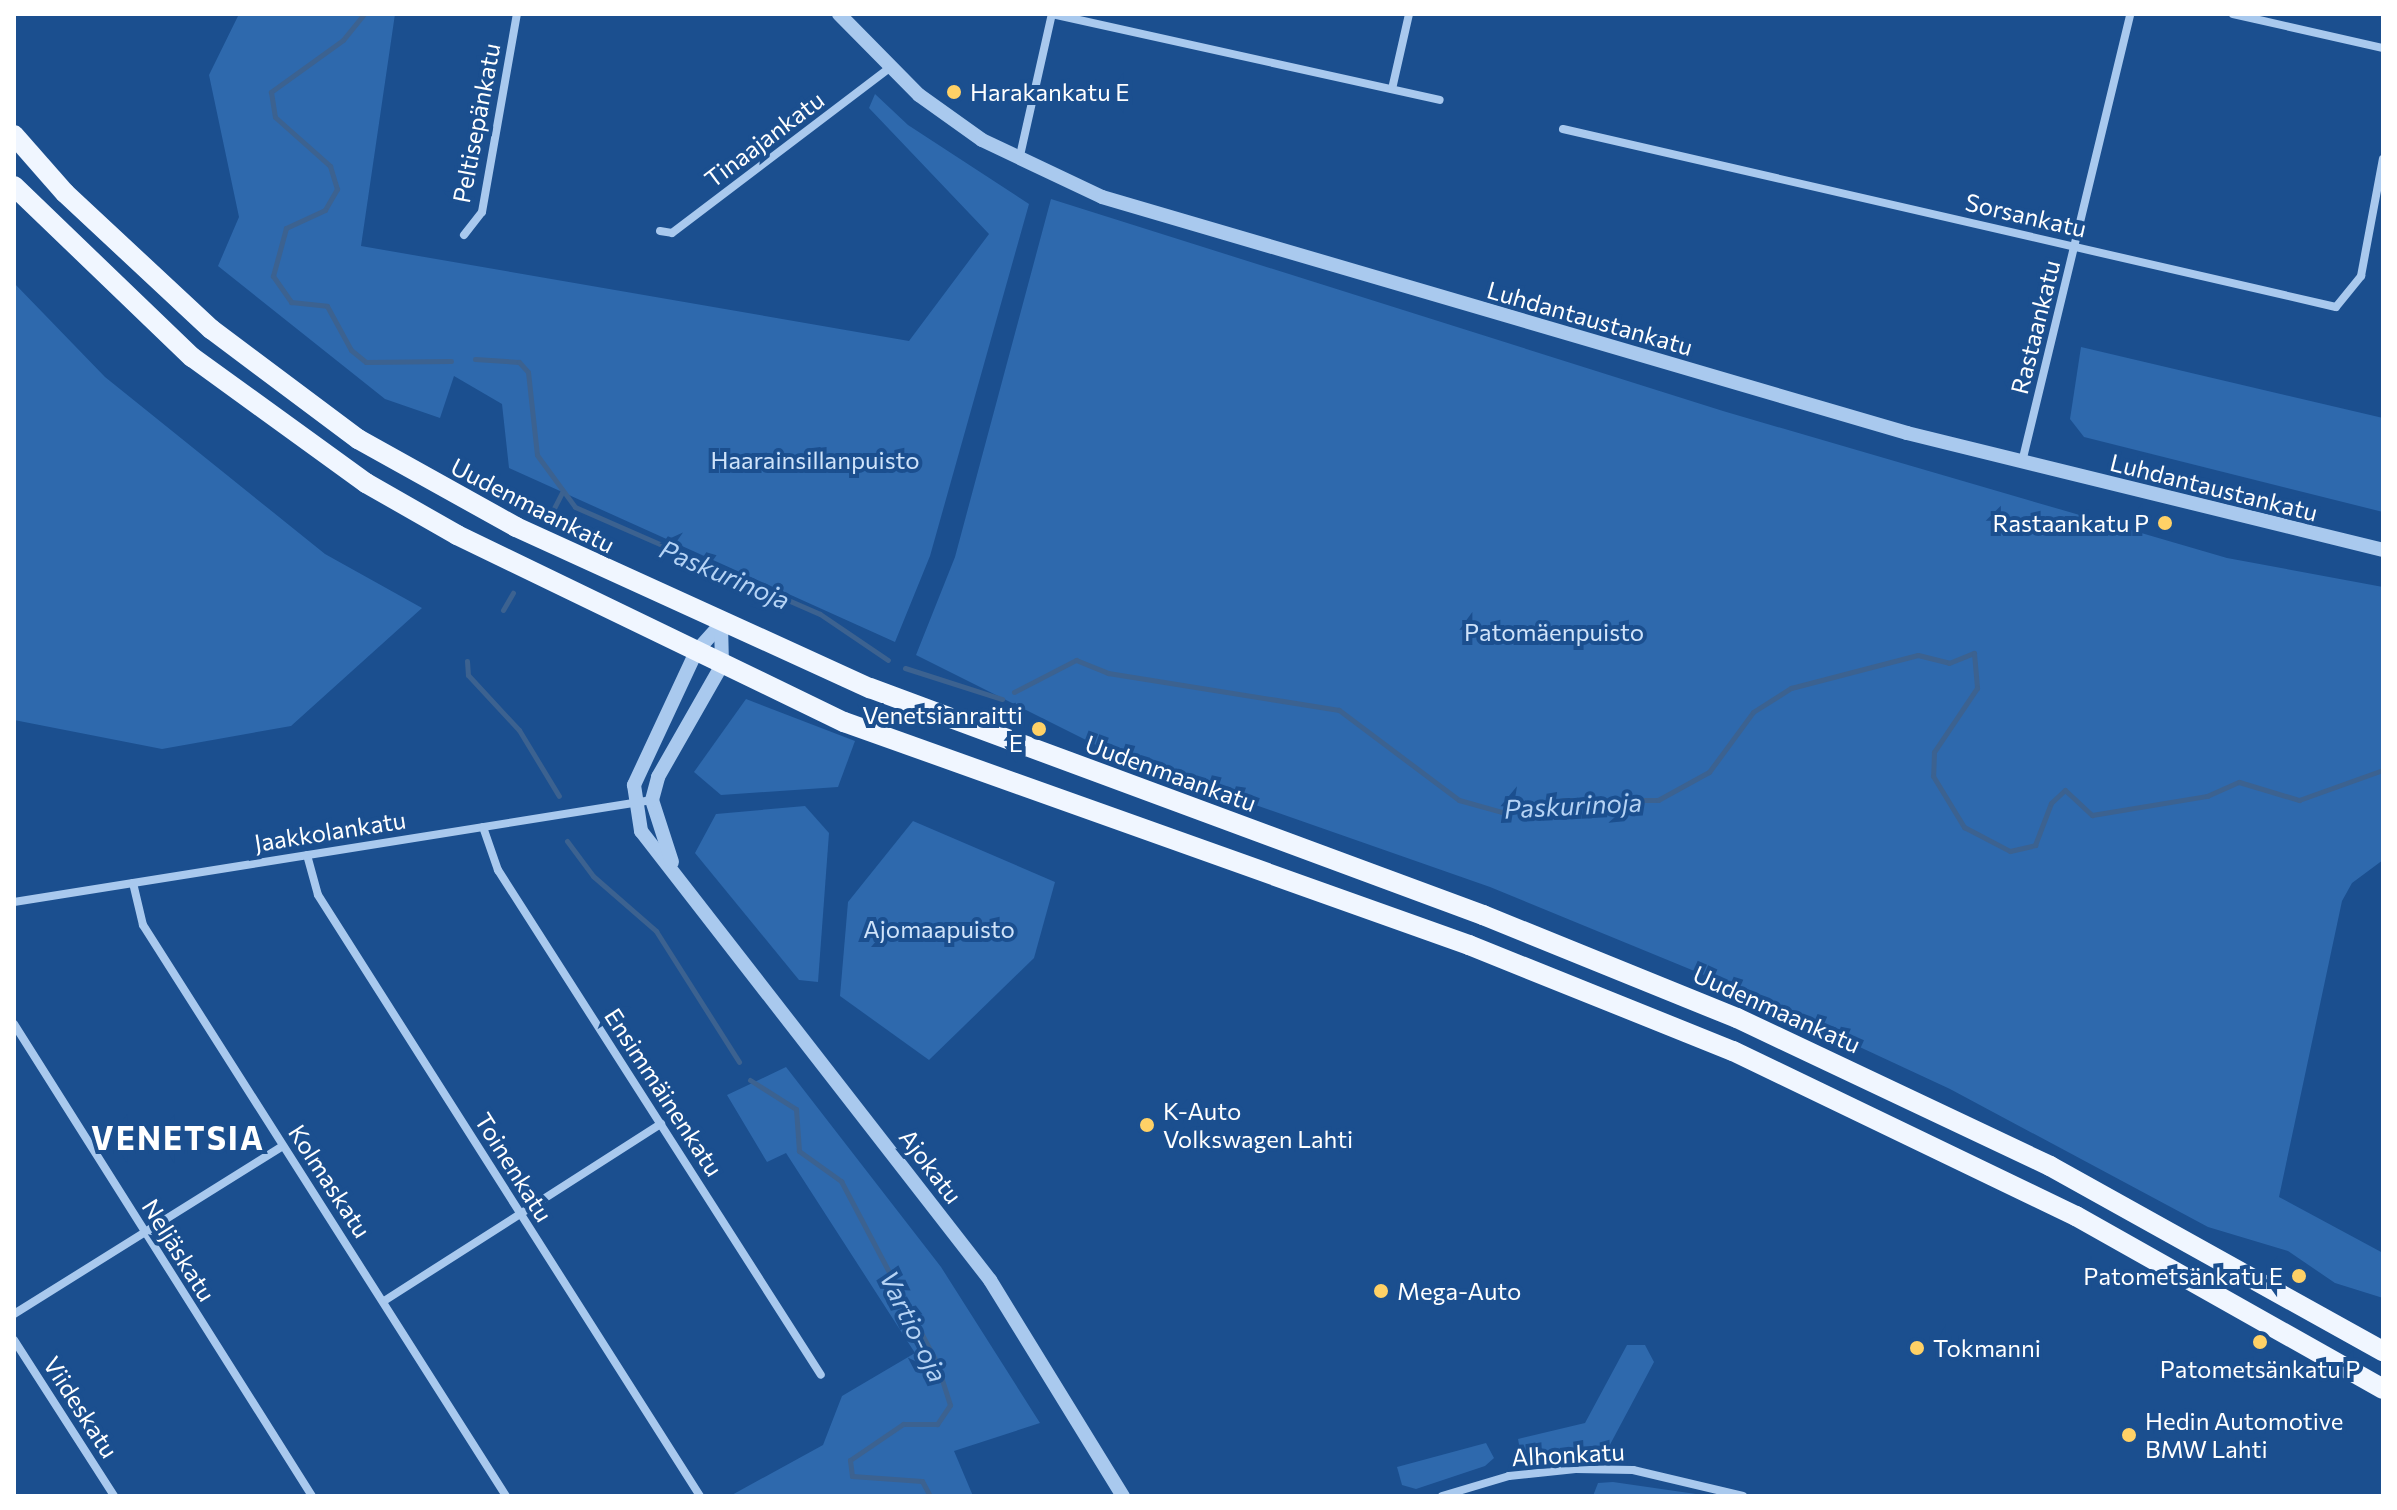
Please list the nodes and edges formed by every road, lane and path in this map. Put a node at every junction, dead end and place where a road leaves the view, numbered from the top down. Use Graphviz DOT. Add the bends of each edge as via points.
graph roads {
  1 [pos="517,14"];
  2 [pos="839,14"];
  3 [pos="1052,14"];
  4 [pos="1409,14"];
  5 [pos="2130,14"];
  6 [pos="2233,14"];
  7 [pos="2383,48"];
  8 [pos="889,68"];
  9 [pos="1392,89"];
  10 [pos="1440,100"];
  11 [pos="1563,129"];
  12 [pos="14,135"];
  13 [pos="2383,159"];
  14 [pos="1019,162"];
  15 [pos="14,186"];
  16 [pos="660,231"];
  17 [pos="464,235"];
  18 [pos="2076,247"];
  19 [pos="2022,462"];
  20 [pos="2383,550"];
  21 [pos="721,624"];
  22 [pos="696,652"];
  23 [pos="722,665"];
  24 [pos="652,800"];
  25 [pos="635,802"];
  26 [pos="483,827"];
  27 [pos="307,855"];
  28 [pos="681,878"];
  29 [pos="133,883"];
  30 [pos="14,902"];
  31 [pos="14,1024"];
  32 [pos="661,1124"];
  33 [pos="283,1146"];
  34 [pos="520,1214"];
  35 [pos="144,1232"];
  36 [pos="384,1301"];
  37 [pos="14,1314"];
  38 [pos="14,1340"];
  39 [pos="2383,1351"];
  40 [pos="821,1375"];
  41 [pos="2383,1389"];
  42 [pos="114,1496"];
  43 [pos="312,1496"];
  44 [pos="506,1496"];
  45 [pos="700,1496"];
  46 [pos="1123,1496"];
  47 [pos="1442,1496"];
  48 [pos="1743,1496"];
  1 -- 17 [label="street, Peltisepänkatu" via="482,212"];
  2 -- 8 [label="street, Luhdantaustankatu"];
  3 -- 9 [label="street"];
  3 -- 14 [label="street"];
  4 -- 9 [label="street"];
  5 -- 18 [label="street, Rastaankatu"];
  6 -- 7 [label="street"];
  8 -- 14 [label="street, Luhdantaustankatu"];
  8 -- 16 [label="street, Tinaajankatu" via="672,233"];
  9 -- 10 [label="street"];
  11 -- 18 [label="street, Sorsankatu"];
  12 -- 21 [label="main road, Uudenmaankatu" via="65,193 211,329 358,439 501,520"];
  13 -- 18 [label="street, Sorsankatu" via="2361,276 2343,305"];
  14 -- 19 [label="street, Luhdantaustankatu" via="1136,209"];
  15 -- 22 [label="main road" via="124,299 276,423 424,517"];
  18 -- 19 [label="street, Rastaankatu"];
  19 -- 20 [label="street, Luhdantaustankatu"];
  21 -- 22 [label="street"];
  21 -- 23 [label="street"];
  21 -- 39 [label="main road, Uudenmaankatu" via="981,732 1483,915 1737,1018 2064,1173"];
  22 -- 23 [label="main road"];
  22 -- 25 [label="street" via="634,785"];
  23 -- 24 [label="street" via="658,777"];
  23 -- 41 [label="main road" via="913,749 1469,945 1733,1051 2076,1216"];
  24 -- 25 [label="street, Jaakkolankatu"];
  24 -- 28 [label="street, Ajokatu"];
  25 -- 26 [label="street, Jaakkolankatu"];
  25 -- 28 [label="street, Ajokatu" via="641,831"];
  26 -- 27 [label="street, Jaakkolankatu"];
  26 -- 32 [label="street, Ensimmäinenkatu" via="498,870"];
  27 -- 29 [label="street, Jaakkolankatu"];
  27 -- 34 [label="street, Toinenkatu" via="318,895"];
  28 -- 46 [label="street, Ajokatu" via="990,1280"];
  29 -- 30 [label="street, Jaakkolankatu"];
  29 -- 33 [label="street, Kolmaskatu" via="143,925"];
  31 -- 35 [label="street, Neljäskatu"];
  32 -- 34 [label="street"];
  32 -- 40 [label="street, Ensimmäinenkatu"];
  33 -- 35 [label="street"];
  33 -- 36 [label="street, Kolmaskatu"];
  34 -- 36 [label="street"];
  34 -- 45 [label="street, Toinenkatu"];
  35 -- 37 [label="street"];
  35 -- 43 [label="street, Neljäskatu"];
  36 -- 44 [label="street, Kolmaskatu"];
  38 -- 42 [label="street, Viideskatu"];
  47 -- 48 [label="street, Alhonkatu" via="1509,1476 1576,1469 1633,1470"];
}
